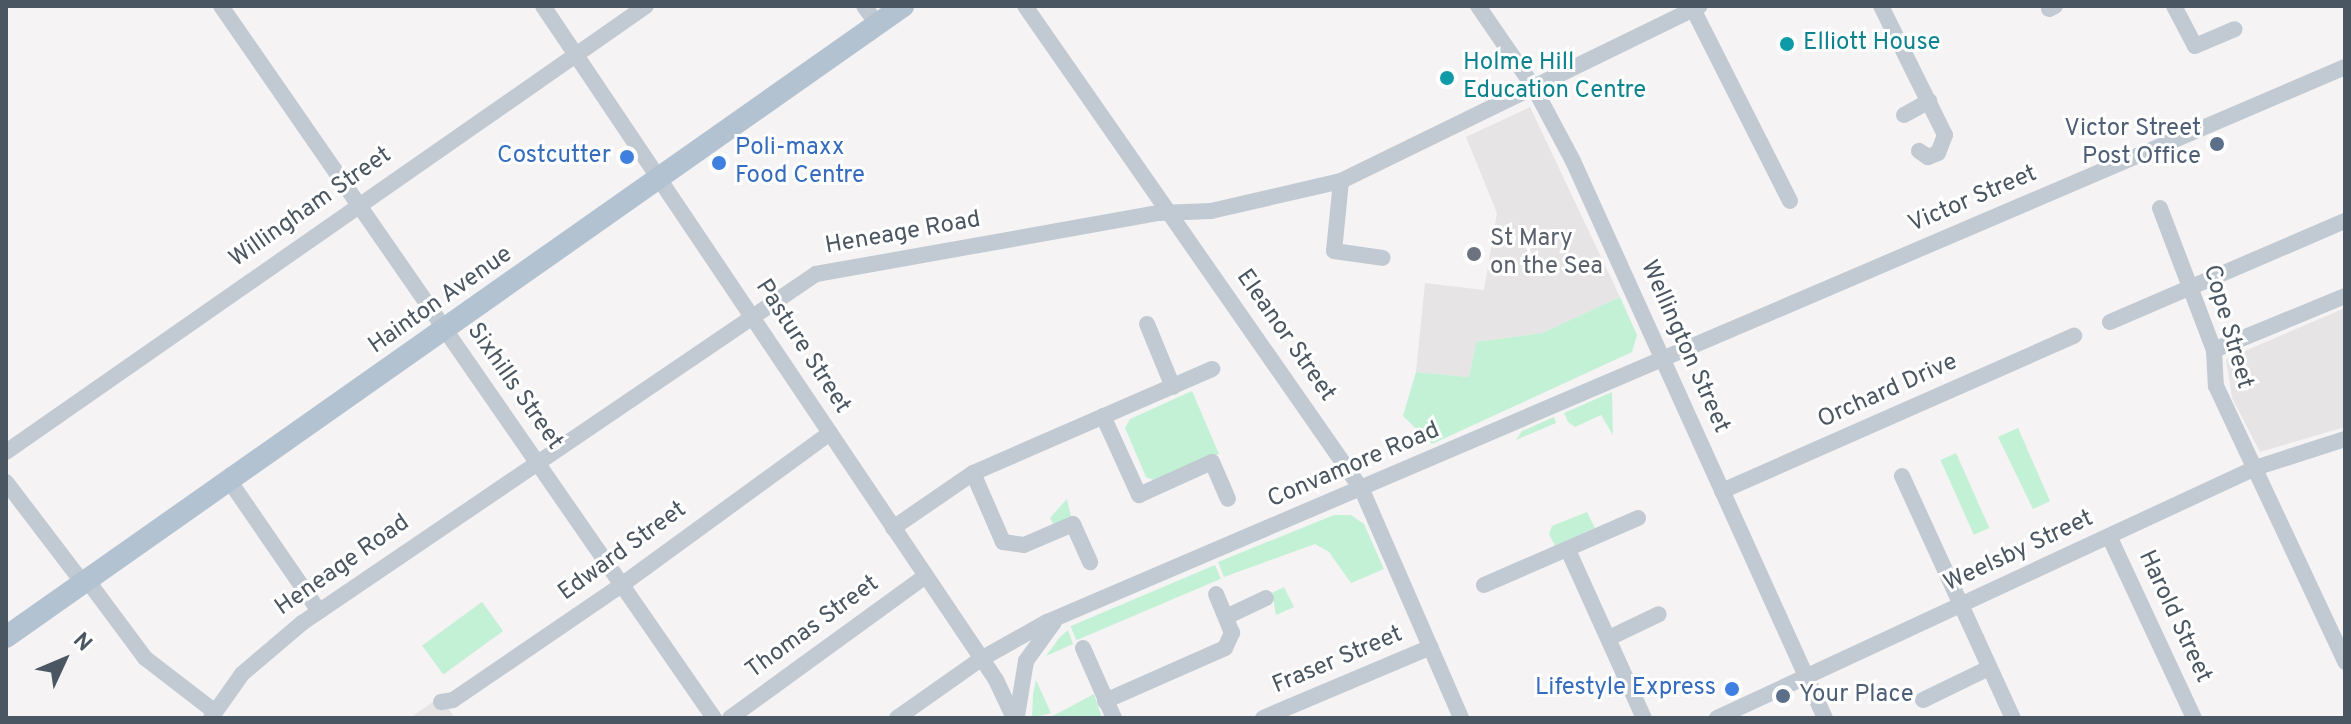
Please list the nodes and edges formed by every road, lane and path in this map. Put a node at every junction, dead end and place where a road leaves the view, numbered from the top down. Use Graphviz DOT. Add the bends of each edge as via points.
graph roads {
  1 [pos="221,6"];
  2 [pos="543,6"];
  3 [pos="646,6"];
  4 [pos="864,6"];
  5 [pos="903,6"];
  6 [pos="1025,6"];
  7 [pos="1478,6"];
  8 [pos="1881,6"];
  9 [pos="2174,6"];
  10 [pos="1696,8"];
  11 [pos="878,25"];
  12 [pos="2235,29"];
  13 [pos="576,56"];
  14 [pos="2345,67"];
  15 [pos="1533,86"];
  16 [pos="1929,101"];
  17 [pos="1904,115"];
  18 [pos="1919,151"];
  19 [pos="661,178"];
  20 [pos="1341,181"];
  21 [pos="1790,201"];
  22 [pos="357,204"];
  23 [pos="2160,208"];
  24 [pos="1170,213"];
  25 [pos="2345,221"];
  26 [pos="1383,258"];
  27 [pos="2191,287"];
  28 [pos="2345,296"];
  29 [pos="752,314"];
  30 [pos="2110,322"];
  31 [pos="1147,324"];
  32 [pos="445,331"];
  33 [pos="2074,336"];
  34 [pos="2214,350"];
  35 [pos="1664,359"];
  36 [pos="1212,369"];
  37 [pos="1173,387"];
  38 [pos="1103,416"];
  39 [pos="830,433"];
  40 [pos="2345,439"];
  41 [pos="6,452"];
  42 [pos="538,462"];
  43 [pos="2253,463"];
  44 [pos="973,473"];
  45 [pos="231,475"];
  46 [pos="1902,476"];
  47 [pos="6,482"];
  48 [pos="1362,490"];
  49 [pos="1722,491"];
  50 [pos="1228,499"];
  51 [pos="1638,518"];
  52 [pos="893,528"];
  53 [pos="2109,536"];
  54 [pos="1568,550"];
  55 [pos="1090,562"];
  56 [pos="924,577"];
  57 [pos="87,580"];
  58 [pos="622,583"];
  59 [pos="1484,585"];
  60 [pos="1216,594"];
  61 [pos="1266,598"];
  62 [pos="1961,606"];
  63 [pos="319,611"];
  64 [pos="1659,614"];
  65 [pos="1062,617"];
  66 [pos="1226,617"];
  67 [pos="6,637"];
  68 [pos="1609,638"];
  69 [pos="1431,647"];
  70 [pos="1083,648"];
  71 [pos="981,659"];
  72 [pos="2345,662"];
  73 [pos="1989,668"];
  74 [pos="1807,677"];
  75 [pos="1923,700"];
  76 [pos="1105,701"];
  77 [pos="441,702"];
  78 [pos="213,715"];
  79 [pos="714,718"];
  80 [pos="730,718"];
  81 [pos="897,718"];
  82 [pos="1015,718"];
  83 [pos="1114,718"];
  84 [pos="1265,718"];
  85 [pos="1461,718"];
  86 [pos="1644,718"];
  87 [pos="1717,718"];
  88 [pos="1825,718"];
  89 [pos="2013,718"];
  90 [pos="2194,718"];
  1 -- 22 [label="street, Sixhills Street"];
  2 -- 13 [label="street, Pasture Street"];
  3 -- 13 [label="street, Willingham Street"];
  4 -- 11 [label="street"];
  5 -- 11 [label="main road, Hainton Avenue"];
  6 -- 24 [label="street, Eleanor Street"];
  7 -- 15 [label="street, Wellington Street"];
  8 -- 16 [label="street"];
  9 -- 12 [label="street" via="2195,46"];
  10 -- 15 [label="street, Heneage Road"];
  10 -- 21 [label="street"];
  11 -- 19 [label="main road, Hainton Avenue"];
  13 -- 19 [label="street, Pasture Street"];
  13 -- 22 [label="street, Willingham Street"];
  14 -- 35 [label="street, Victor Street"];
  15 -- 20 [label="street, Heneage Road"];
  15 -- 35 [label="street, Wellington Street"];
  16 -- 17 [label="street"];
  16 -- 18 [label="street" via="1944,144 1933,156"];
  19 -- 29 [label="street, Pasture Street"];
  19 -- 32 [label="main road, Hainton Avenue"];
  20 -- 24 [label="street, Heneage Road" via="1211,211"];
  20 -- 26 [label="street" via="1334,251"];
  22 -- 32 [label="street, Sixhills Street"];
  22 -- 41 [label="street, Willingham Street"];
  23 -- 27 [label="street, Cope Street"];
  24 -- 29 [label="street, Heneage Road" via="816,274"];
  24 -- 48 [label="street, Eleanor Street"];
  25 -- 27 [label="street"];
  27 -- 30 [label="street"];
  27 -- 34 [label="street, Cope Street"];
  28 -- 34 [label="street"];
  29 -- 39 [label="street, Pasture Street"];
  29 -- 42 [label="street, Heneage Road"];
  31 -- 37 [label="street"];
  32 -- 42 [label="street, Sixhills Street"];
  32 -- 45 [label="main road, Hainton Avenue"];
  33 -- 49 [label="street, Orchard Drive"];
  34 -- 43 [label="street, Cope Street" via="2216,386"];
  35 -- 48 [label="street, Convamore Road"];
  35 -- 49 [label="street, Wellington Street"];
  36 -- 37 [label="street"];
  37 -- 38 [label="street"];
  38 -- 44 [label="street"];
  38 -- 50 [label="street" via="1139,495 1212,462"];
  39 -- 52 [label="street, Pasture Street"];
  39 -- 58 [label="street, Edward Street"];
  40 -- 43 [label="street, Weelsby Street"];
  42 -- 58 [label="street, Sixhills Street"];
  42 -- 63 [label="street, Heneage Road"];
  43 -- 53 [label="street, Weelsby Street"];
  43 -- 72 [label="street, Cope Street"];
  44 -- 52 [label="street"];
  44 -- 55 [label="street" via="1003,542 1024,545 1073,524"];
  45 -- 57 [label="main road, Hainton Avenue"];
  45 -- 63 [label="street" via="233,486"];
  46 -- 62 [label="street"];
  47 -- 57 [label="street"];
  48 -- 65 [label="street, Convamore Road"];
  48 -- 69 [label="street, Eleanor Street"];
  49 -- 74 [label="street, Wellington Street"];
  51 -- 54 [label="street"];
  52 -- 56 [label="street, Pasture Street"];
  53 -- 62 [label="street, Weelsby Street"];
  53 -- 90 [label="street, Harold Street"];
  54 -- 59 [label="street"];
  54 -- 68 [label="street"];
  56 -- 71 [label="street, Pasture Street"];
  56 -- 80 [label="street, Thomas Street"];
  57 -- 67 [label="main road, Hainton Avenue"];
  57 -- 78 [label="street" via="145,658"];
  58 -- 77 [label="street, Edward Street" via="453,700"];
  58 -- 79 [label="street, Sixhills Street"];
  60 -- 66 [label="street"];
  61 -- 66 [label="street"];
  62 -- 73 [label="street"];
  62 -- 74 [label="street, Weelsby Street"];
  63 -- 78 [label="street, Heneage Road" via="242,674"];
  64 -- 68 [label="street"];
  65 -- 71 [label="street, Convamore Road"];
  65 -- 82 [label="street, Convamore Road" via="1045,629 1026,661"];
  66 -- 76 [label="street" via="1232,633 1225,648"];
  68 -- 86 [label="street"];
  69 -- 84 [label="street, Fraser Street"];
  69 -- 85 [label="street, Eleanor Street"];
  70 -- 76 [label="street"];
  71 -- 81 [label="street, Convamore Road"];
  71 -- 82 [label="street, Pasture Street"];
  73 -- 75 [label="street"];
  73 -- 89 [label="street"];
  74 -- 87 [label="street, Weelsby Street"];
  74 -- 88 [label="street, Wellington Street"];
  76 -- 83 [label="street"];
}
